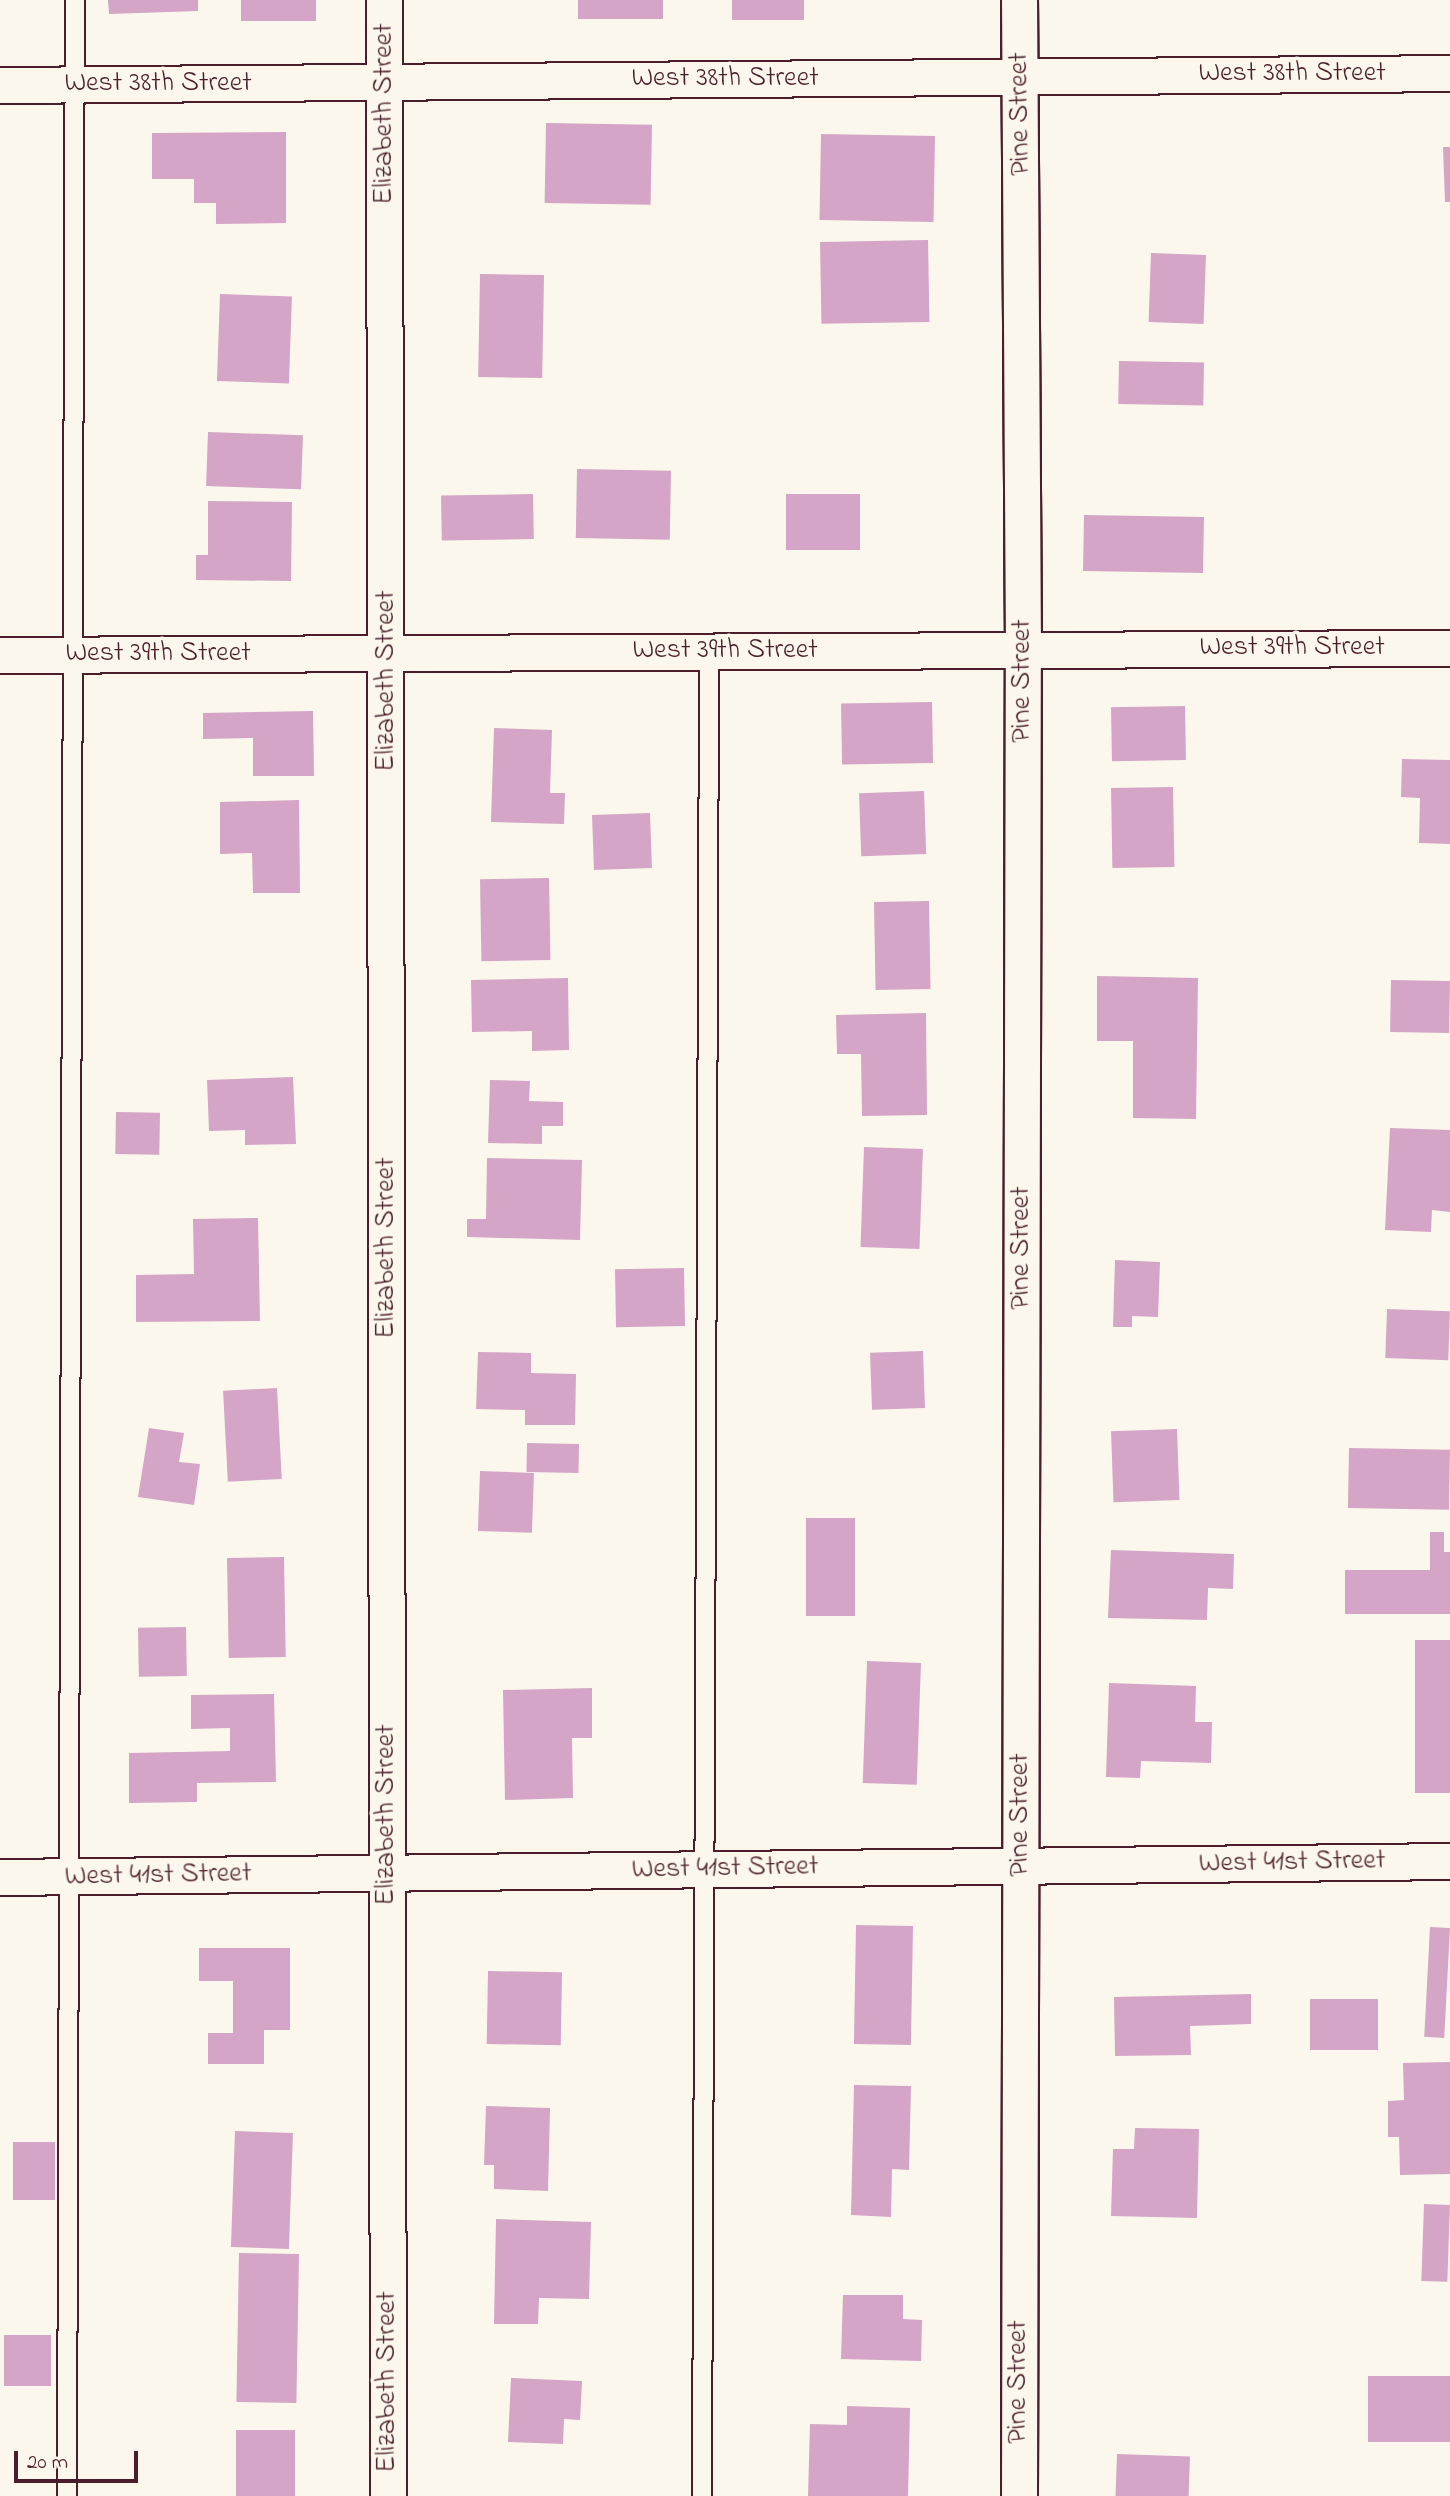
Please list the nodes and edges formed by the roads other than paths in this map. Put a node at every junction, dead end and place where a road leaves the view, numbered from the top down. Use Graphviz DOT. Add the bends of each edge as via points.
graph roads {
  1 [pos="75,0"];
  2 [pos="384,0"];
  3 [pos="1019,0"];
  4 [pos="1450,73"];
  5 [pos="1021,77"];
  6 [pos="385,82"];
  7 [pos="0,85"];
  8 [pos="75,85"];
  9 [pos="1450,648"];
  10 [pos="1023,650"];
  11 [pos="709,651"];
  12 [pos="387,653"];
  13 [pos="73,654"];
  14 [pos="0,655"];
  15 [pos="1450,1861"];
  16 [pos="1021,1866"];
  17 [pos="704,1870"];
  18 [pos="387,1873"];
  19 [pos="0,1877"];
  20 [pos="69,1877"];
  21 [pos="67,2496"];
  22 [pos="388,2496"];
  23 [pos="702,2496"];
  24 [pos="1019,2496"];
  1 -- 8 [label="lane"];
  2 -- 6 [label="street, Elizabeth Street"];
  3 -- 5 [label="street, Pine Street"];
  4 -- 5 [label="street, West 38th Street"];
  5 -- 6 [label="street, West 38th Street"];
  5 -- 10 [label="street, Pine Street"];
  6 -- 8 [label="street, West 38th Street"];
  6 -- 12 [label="street, Elizabeth Street"];
  7 -- 8 [label="street, West 38th Street"];
  8 -- 13 [label="lane"];
  9 -- 10 [label="street, West 39th Street"];
  10 -- 11 [label="street, West 39th Street"];
  10 -- 16 [label="street, Pine Street"];
  11 -- 12 [label="street, West 39th Street"];
  11 -- 17 [label="lane"];
  12 -- 13 [label="street, West 39th Street"];
  12 -- 18 [label="street, Elizabeth Street"];
  13 -- 14 [label="street, West 39th Street"];
  13 -- 20 [label="lane"];
  15 -- 16 [label="street, West 41st Street"];
  16 -- 17 [label="street, West 41st Street"];
  16 -- 24 [label="street, Pine Street"];
  17 -- 18 [label="street, West 41st Street"];
  17 -- 23 [label="lane"];
  18 -- 20 [label="street, West 41st Street"];
  18 -- 22 [label="street, Elizabeth Street"];
  19 -- 20 [label="street, West 41st Street"];
  20 -- 21 [label="lane"];
}
